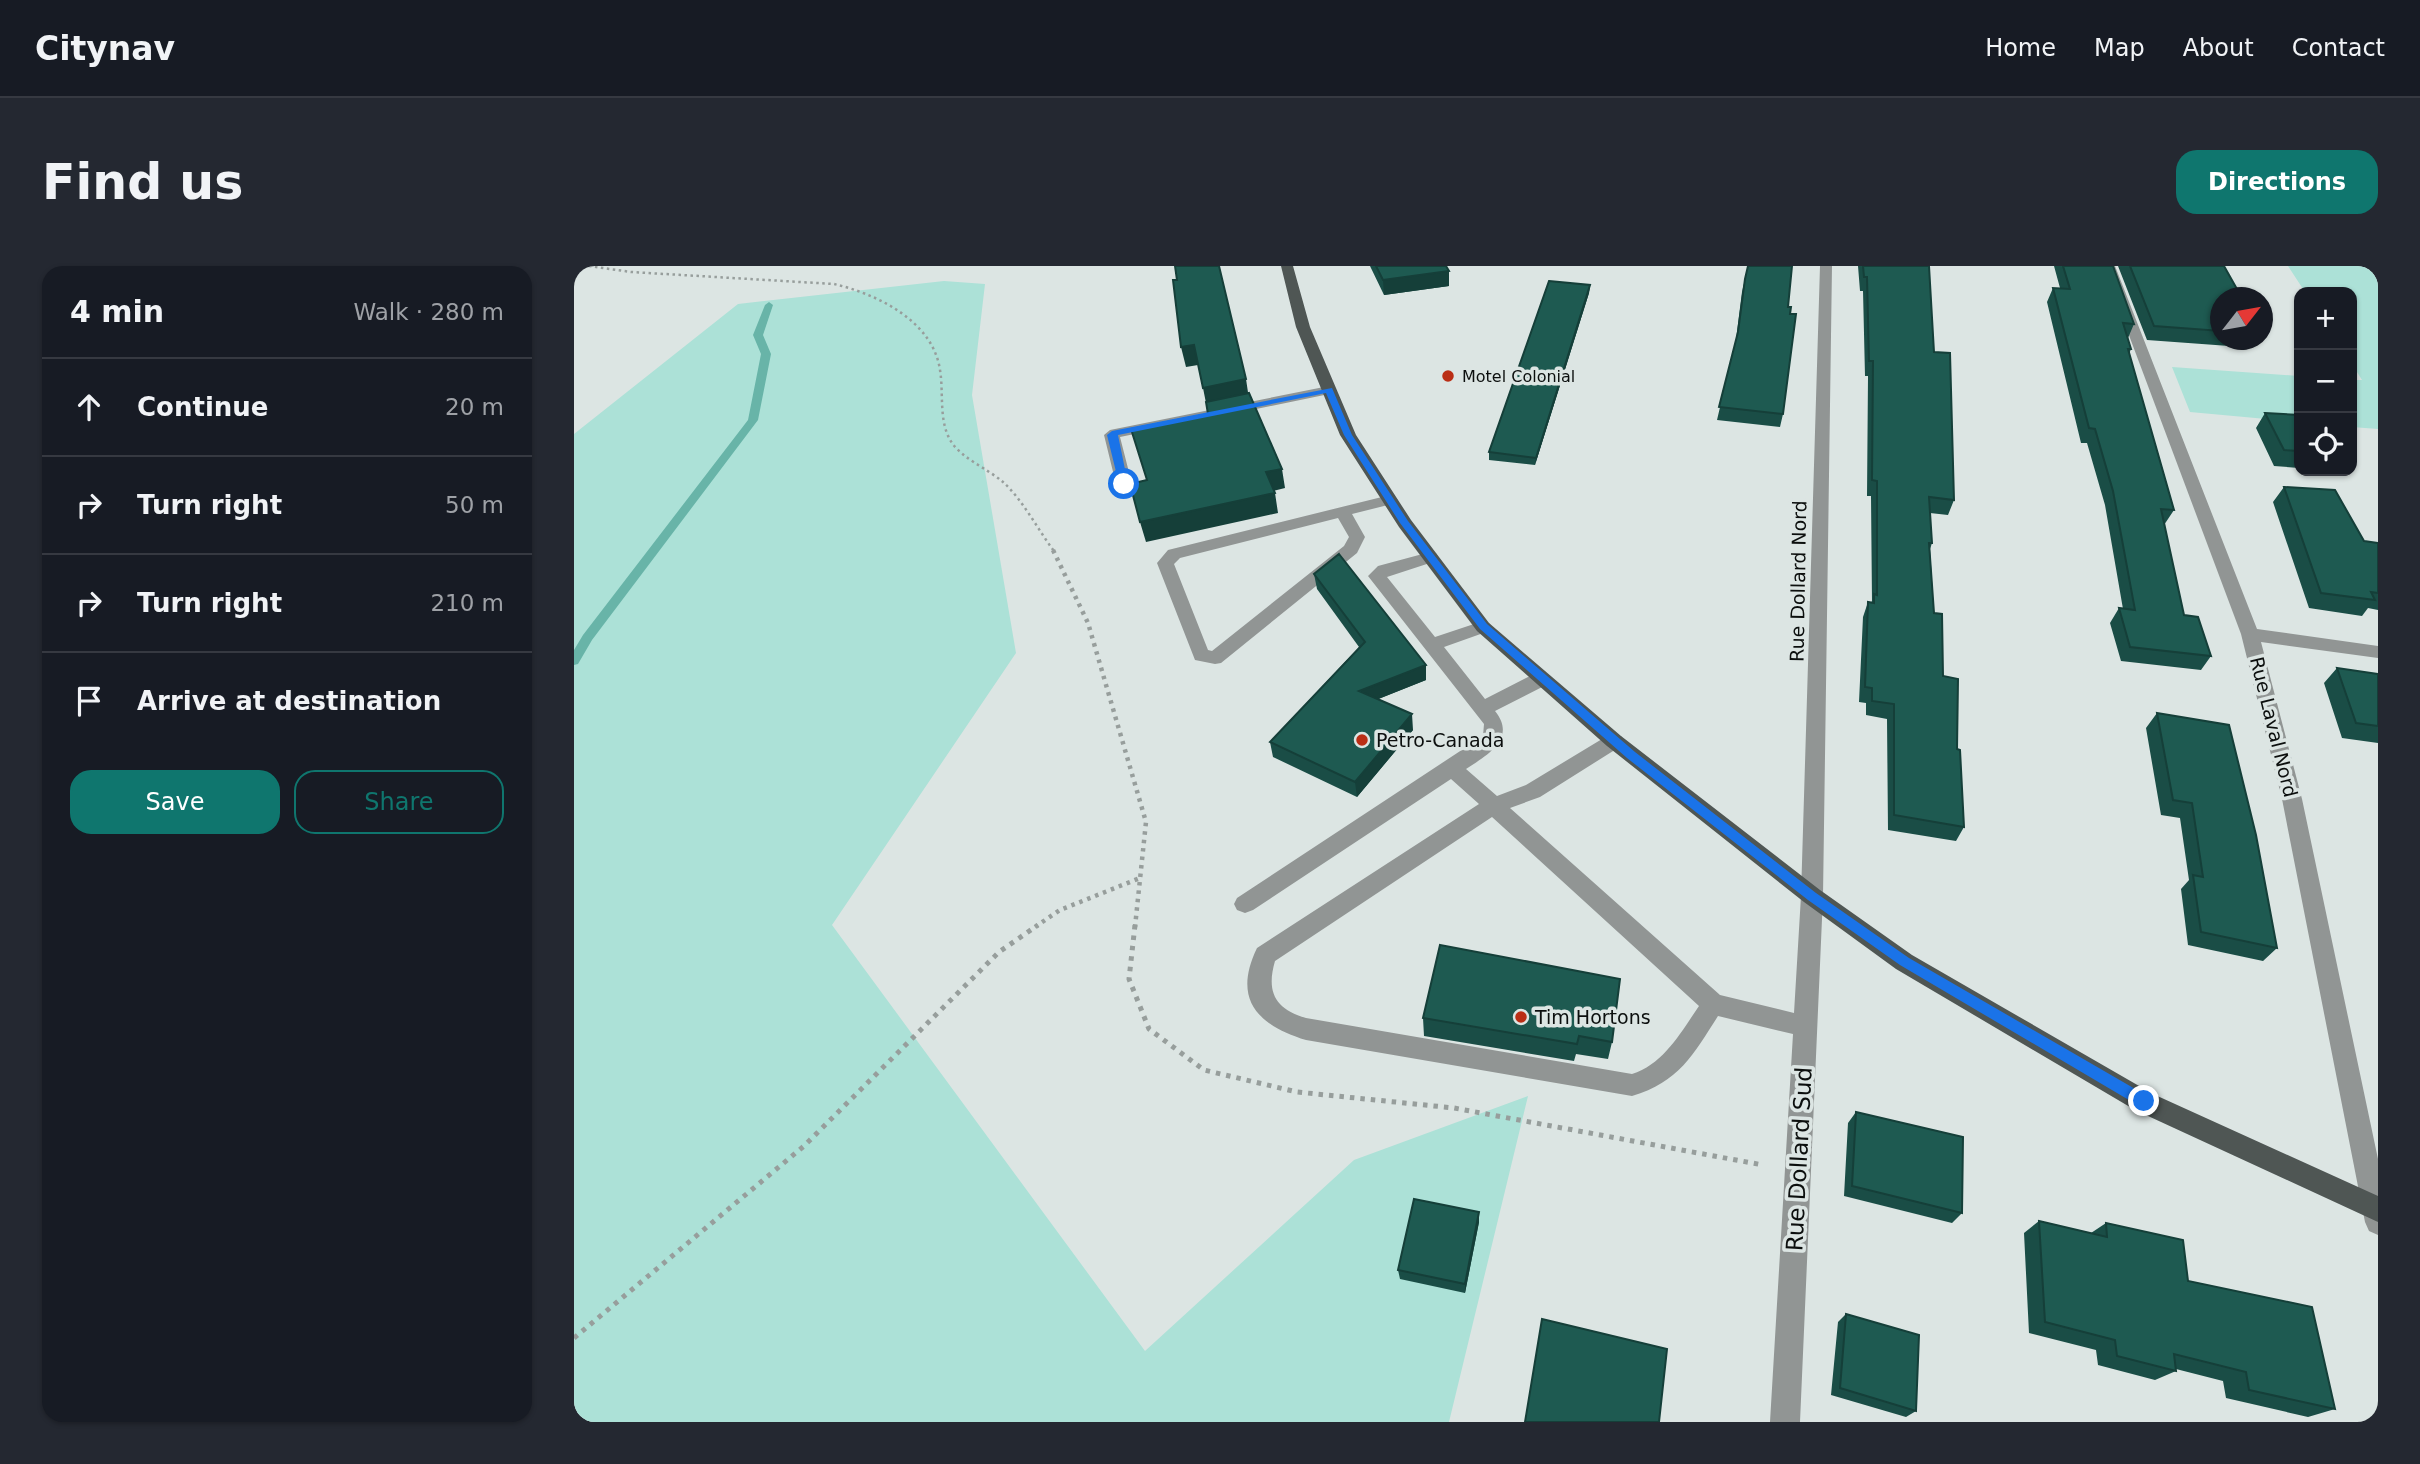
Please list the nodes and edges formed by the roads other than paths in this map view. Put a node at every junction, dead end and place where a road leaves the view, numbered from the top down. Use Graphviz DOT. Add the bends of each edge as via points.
graph roads {
  1 [pos="1286,266"];
  2 [pos="1826,266"];
  3 [pos="2109,266"];
  4 [pos="1329,390"];
  5 [pos="1124,484"];
  6 [pos="1390,500"];
  7 [pos="1343,512"];
  8 [pos="1430,557"];
  9 [pos="1483,627"];
  10 [pos="2250,634"];
  11 [pos="1432,645"];
  12 [pos="2378,652"];
  13 [pos="1543,678"];
  14 [pos="1482,709"];
  15 [pos="1614,741"];
  16 [pos="1452,768"];
  17 [pos="1491,807"];
  18 [pos="1812,896"];
  19 [pos="1245,904"];
  20 [pos="1713,1003"];
  21 [pos="1805,1026"];
  22 [pos="2377,1213"];
  23 [pos="1785,1422"];
  1 -- 4 [label="main road" via="1303,327"];
  2 -- 18 [label="street, Rue Dollard Nord"];
  3 -- 10 [label="street, Rue Laval Nord"];
  4 -- 5 [label="street" via="1115,433"];
  4 -- 6 [label="main road" via="1348,435"];
  6 -- 7 [label="street"];
  6 -- 8 [label="main road"];
  7 -- 7 [label="street" via="1168,557 1166,563 1201,655 1215,658 1351,550 1357,537"];
  8 -- 9 [label="main road"];
  8 -- 11 [label="street" via="1377,576"];
  9 -- 11 [label="street"];
  9 -- 13 [label="main road"];
  10 -- 12 [label="street"];
  10 -- 22 [label="street, Rue Laval Nord" via="2292,799"];
  11 -- 14 [label="street"];
  13 -- 14 [label="street"];
  13 -- 15 [label="main road"];
  14 -- 16 [label="street" via="1494,723 1493,737"];
  15 -- 17 [label="street" via="1532,791"];
  15 -- 18 [label="main road"];
  16 -- 17 [label="street"];
  16 -- 19 [label="street"];
  17 -- 20 [label="street"];
  17 -- 20 [label="street" via="1265,954 1256,980 1261,1002 1281,1023 1633,1086 1663,1074"];
  18 -- 21 [label="street, Rue Dollard Sud"];
  18 -- 22 [label="main road" via="1904,962 2144,1101"];
  20 -- 21 [label="street"];
  21 -- 23 [label="street, Rue Dollard Sud"];
}
